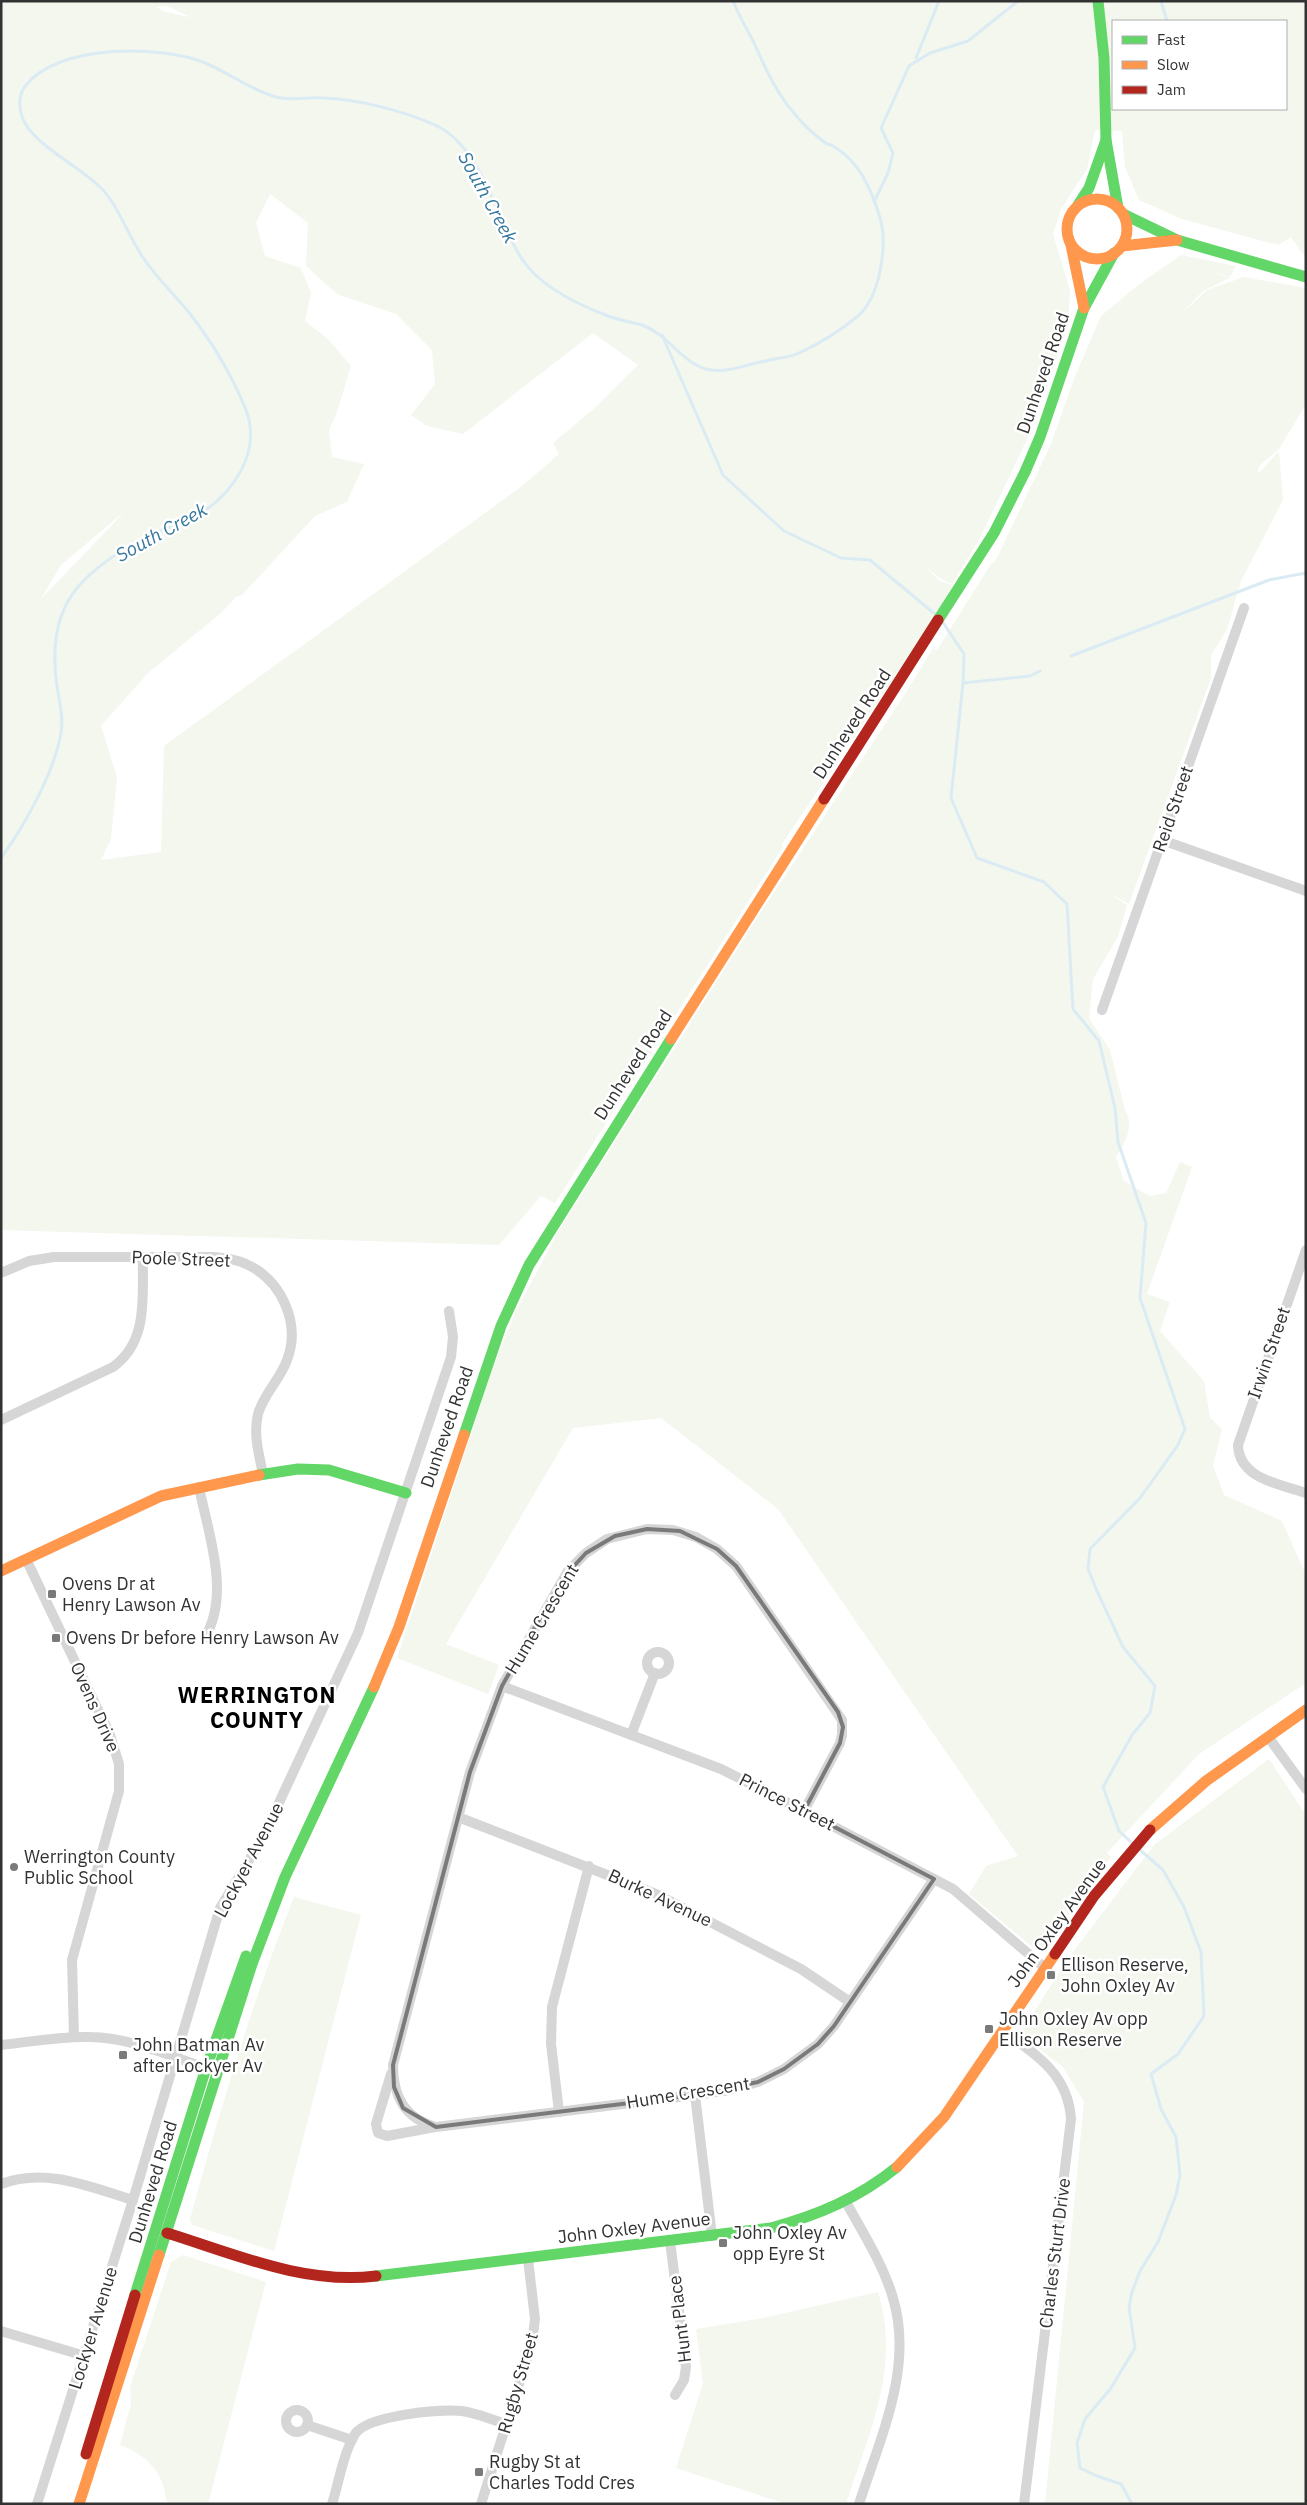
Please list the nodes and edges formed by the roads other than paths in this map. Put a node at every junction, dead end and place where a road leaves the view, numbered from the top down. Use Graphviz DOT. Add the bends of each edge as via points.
graph roads {
  1 [pos="1098,1"];
  2 [pos="1106,140"];
  3 [pos="1121,211"];
  4 [pos="1073,212"];
  5 [pos="1177,240"];
  6 [pos="1070,242"];
  7 [pos="1118,250"];
  8 [pos="1306,277"];
  9 [pos="1084,308"];
  10 [pos="1244,608"];
  11 [pos="1162,840"];
  12 [pos="1306,891"];
  13 [pos="1102,1010"];
  14 [pos="1306,1250"];
  15 [pos="142,1257"];
  16 [pos="1,1273"];
  17 [pos="449,1312"];
  18 [pos="1,1420"];
  19 [pos="263,1474"];
  20 [pos="199,1487"];
  21 [pos="406,1493"];
  22 [pos="1306,1493"];
  23 [pos="26,1559"];
  24 [pos="1,1571"];
  25 [pos="205,1637"];
  26 [pos="654,1673"];
  27 [pos="502,1686"];
  28 [pos="1306,1710"];
  29 [pos="631,1735"];
  30 [pos="1269,1738"];
  31 [pos="1306,1790"];
  32 [pos="804,1811"];
  33 [pos="458,1817"];
  34 [pos="589,1866"];
  35 [pos="285,1877"];
  36 [pos="934,1879"];
  37 [pos="1045,1968"];
  38 [pos="850,2002"];
  39 [pos="1002,2031"];
  40 [pos="74,2037"];
  41 [pos="1,2045"];
  42 [pos="226,2045"];
  43 [pos="176,2059"];
  44 [pos="393,2066"];
  45 [pos="206,2068"];
  46 [pos="211,2094"];
  47 [pos="695,2096"];
  48 [pos="559,2112"];
  49 [pos="436,2127"];
  50 [pos="1,2184"];
  51 [pos="133,2200"];
  52 [pos="846,2202"];
  53 [pos="162,2214"];
  54 [pos="167,2233"];
  55 [pos="712,2236"];
  56 [pos="670,2241"];
  57 [pos="152,2246"];
  58 [pos="528,2259"];
  59 [pos="1,2331"];
  60 [pos="85,2356"];
  61 [pos="675,2395"];
  62 [pos="506,2424"];
  63 [pos="307,2425"];
  64 [pos="352,2440"];
  65 [pos="37,2504"];
  66 [pos="69,2504"];
  67 [pos="79,2504"];
  68 [pos="332,2504"];
  69 [pos="481,2504"];
  70 [pos="859,2504"];
  71 [pos="1024,2504"];
  1 -- 2 [label="main road" via="1106,85"];
  2 -- 3 [label="main road"];
  2 -- 4 [label="main road" via="1089,188"];
  3 -- 4 [label="main road" via="1108,201 1095,199 1082,203"];
  3 -- 5 [label="main road"];
  3 -- 7 [label="main road" via="1127,230"];
  4 -- 6 [label="main road" via="1068,223"];
  5 -- 7 [label="main road"];
  5 -- 8 [label="main road"];
  6 -- 7 [label="main road" via="1078,252 1090,258 1103,258"];
  6 -- 9 [label="main road, Dunheved Road"];
  7 -- 9 [label="main road, Dunheved Road"];
  9 -- 35 [label="main road, Dunheved Road" via="1025,472 994,533 529,1265 490,1355 399,1627"];
  10 -- 11 [label="street, Reid Street"];
  11 -- 12 [label="street"];
  11 -- 13 [label="street, Reid Street"];
  14 -- 22 [label="street, Irwin Street" via="1240,1440 1240,1458 1255,1476"];
  15 -- 16 [label="street, Poole Street" via="46,1257"];
  15 -- 18 [label="street" via="140,1326 135,1343 125,1357 113,1367"];
  15 -- 19 [label="street, Poole Street" via="238,1260 260,1272 282,1298 290,1317 292,1343 284,1367 265,1396 258,1415 256,1440"];
  17 -- 21 [label="street, Lockyer Avenue" via="453,1337 451,1357"];
  19 -- 20 [label="main road"];
  19 -- 21 [label="main road" via="298,1469 329,1470"];
  20 -- 23 [label="main road" via="147,1502"];
  20 -- 25 [label="street" via="217,1588 215,1616"];
  21 -- 43 [label="street, Lockyer Avenue" via="358,1633 263,1837 220,1908"];
  23 -- 24 [label="main road"];
  23 -- 40 [label="street, Ovens Drive" via="110,1735 120,1777 116,1807 72,1960"];
  26 -- 29 [label="street"];
  27 -- 29 [label="street, Prince Street"];
  27 -- 32 [label="street, Hume Crescent" via="562,1579 586,1553 615,1536 639,1530 668,1529 696,1537 718,1549 736,1566 842,1720 840,1743"];
  27 -- 33 [label="street, Hume Crescent" via="470,1772"];
  28 -- 30 [label="main road, John Oxley Avenue"];
  29 -- 32 [label="street, Prince Street" via="731,1774"];
  30 -- 31 [label="street"];
  30 -- 37 [label="main road, John Oxley Avenue" via="1206,1781 1149,1831 1094,1896"];
  32 -- 36 [label="street, Prince Street"];
  33 -- 34 [label="street, Burke Avenue"];
  33 -- 44 [label="street, Hume Crescent"];
  34 -- 38 [label="street, Burke Avenue" via="656,1894 801,1969"];
  34 -- 48 [label="street" via="551,2014"];
  35 -- 42 [label="main road, Dunheved Road"];
  35 -- 45 [label="main road, Dunheved Road" via="273,1895 246,1955"];
  36 -- 37 [label="street, Prince Street" via="953,1889"];
  36 -- 38 [label="street, Hume Crescent"];
  37 -- 39 [label="main road, John Oxley Avenue"];
  38 -- 47 [label="street, Hume Crescent" via="825,2036 784,2069 743,2087"];
  39 -- 52 [label="main road, John Oxley Avenue" via="944,2117 919,2147 890,2173"];
  39 -- 71 [label="street, Charles Sturt Drive" via="1049,2065 1066,2092 1071,2119"];
  40 -- 41 [label="street"];
  40 -- 43 [label="street" via="110,2039"];
  42 -- 45 [label="main road"];
  42 -- 46 [label="main road, Dunheved Road"];
  43 -- 45 [label="street"];
  43 -- 51 [label="street, Lockyer Avenue"];
  44 -- 49 [label="street, Hume Crescent" via="394,2087 403,2108 422,2122"];
  44 -- 49 [label="street, Hume Crescent" via="376,2131 387,2136"];
  45 -- 46 [label="main road"];
  45 -- 53 [label="main road, Dunheved Road"];
  46 -- 54 [label="main road, Dunheved Road"];
  47 -- 48 [label="street, Hume Crescent"];
  47 -- 55 [label="street"];
  48 -- 49 [label="street, Hume Crescent"];
  50 -- 51 [label="street" via="22,2178 51,2177"];
  51 -- 60 [label="street, Lockyer Avenue"];
  52 -- 55 [label="main road, John Oxley Avenue" via="788,2224"];
  52 -- 70 [label="street" via="888,2284 897,2310 901,2343 894,2392"];
  53 -- 54 [label="main road"];
  53 -- 57 [label="main road, Dunheved Road"];
  54 -- 57 [label="main road"];
  54 -- 58 [label="main road, John Oxley Avenue" via="296,2273 332,2278 350,2279"];
  54 -- 67 [label="main road, Dunheved Road"];
  55 -- 56 [label="main road, John Oxley Avenue"];
  56 -- 58 [label="main road, John Oxley Avenue"];
  56 -- 61 [label="street, Hunt Place" via="686,2366 684,2380"];
  57 -- 66 [label="main road, Dunheved Road"];
  58 -- 62 [label="street, Rugby Street" via="534,2326 530,2350"];
  59 -- 60 [label="street"];
  60 -- 65 [label="street, Lockyer Avenue"];
  62 -- 64 [label="street" via="471,2413 439,2412 373,2421 361,2428"];
  62 -- 69 [label="street, Rugby Street"];
  63 -- 64 [label="street"];
  64 -- 68 [label="street"];
}
